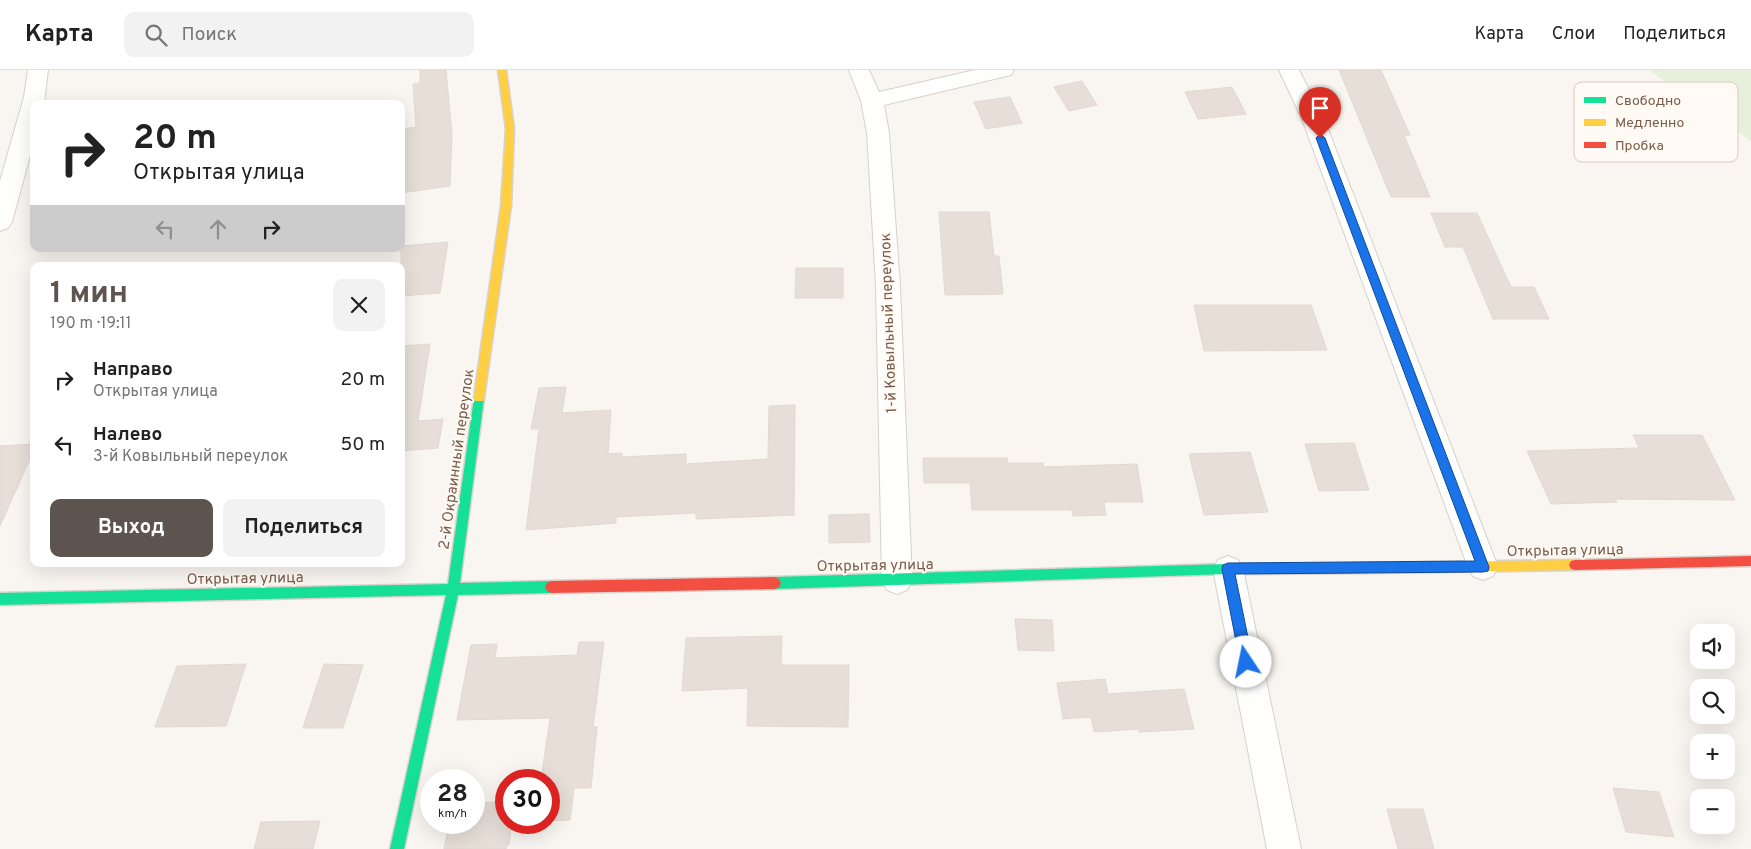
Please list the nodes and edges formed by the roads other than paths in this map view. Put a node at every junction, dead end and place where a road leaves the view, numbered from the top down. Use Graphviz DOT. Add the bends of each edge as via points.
graph roads {
  1 [pos="38,70"];
  2 [pos="502,70"];
  3 [pos="859,70"];
  4 [pos="1004,70"];
  5 [pos="1289,70"];
  6 [pos="34,100"];
  7 [pos="872,101"];
  8 [pos="30,115"];
  9 [pos="0,222"];
  10 [pos="1751,561"];
  11 [pos="1483,567"];
  12 [pos="1228,569"];
  13 [pos="897,580"];
  14 [pos="453,589"];
  15 [pos="0,599"];
  16 [pos="397,849"];
  17 [pos="1284,849"];
  1 -- 6 [label="street"];
  2 -- 14 [label="street, 2-й Окраинный переулок" via="510,130 506,206"];
  3 -- 7 [label="street, 1-й Ковыльный переулок"];
  4 -- 7 [label="street"];
  5 -- 11 [label="street" via="1313,119"];
  7 -- 13 [label="street, 1-й Ковыльный переулок" via="878,133 888,286"];
  8 -- 9 [label="street"];
  10 -- 11 [label="street, Открытая улица"];
  11 -- 12 [label="street, Открытая улица"];
  12 -- 13 [label="street, Открытая улица"];
  12 -- 17 [label="street"];
  13 -- 14 [label="street, Открытая улица"];
  14 -- 15 [label="street, Открытая улица"];
  14 -- 16 [label="street, 2-й Окраинный переулок"];
}
